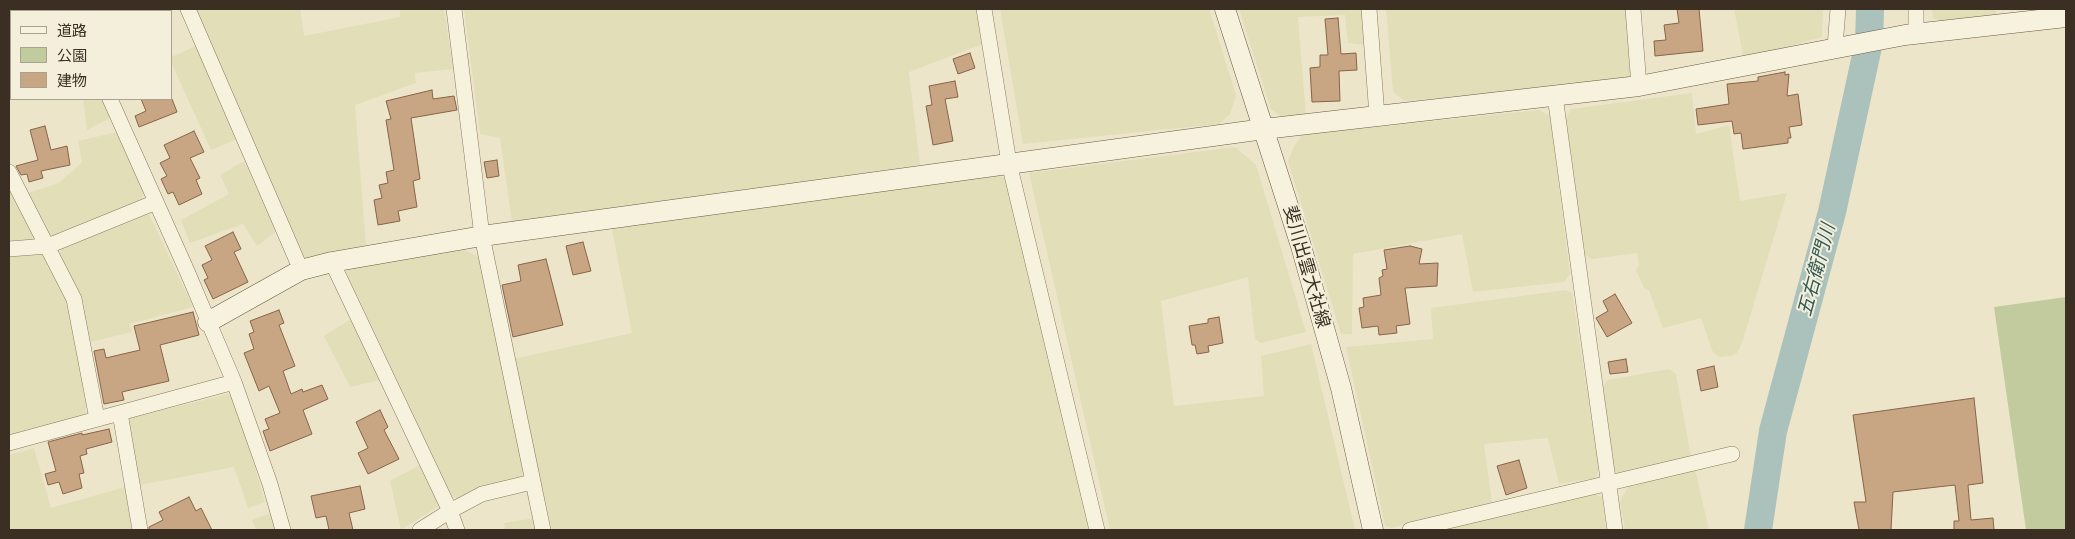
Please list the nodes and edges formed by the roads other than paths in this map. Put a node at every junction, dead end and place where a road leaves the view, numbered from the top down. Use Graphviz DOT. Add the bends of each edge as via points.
graph roads {
  1 [pos="188,9"];
  2 [pos="454,9"];
  3 [pos="984,9"];
  4 [pos="1225,9"];
  5 [pos="1369,9"];
  6 [pos="1633,9"];
  7 [pos="1838,9"];
  8 [pos="1916,9"];
  9 [pos="2066,17"];
  10 [pos="1910,35"];
  11 [pos="1835,47"];
  12 [pos="1639,86"];
  13 [pos="1555,96"];
  14 [pos="110,100"];
  15 [pos="1377,116"];
  16 [pos="1264,129"];
  17 [pos="1009,163"];
  18 [pos="9,172"];
  19 [pos="156,202"];
  20 [pos="482,236"];
  21 [pos="48,246"];
  22 [pos="9,249"];
  23 [pos="332,262"];
  24 [pos="301,270"];
  25 [pos="208,322"];
  26 [pos="234,382"];
  27 [pos="120,413"];
  28 [pos="97,419"];
  29 [pos="9,443"];
  30 [pos="1732,454"];
  31 [pos="532,482"];
  32 [pos="1608,484"];
  33 [pos="450,511"];
  34 [pos="140,530"];
  35 [pos="283,530"];
  36 [pos="420,530"];
  37 [pos="457,530"];
  38 [pos="543,530"];
  39 [pos="1097,530"];
  40 [pos="1373,530"];
  41 [pos="1410,530"];
  42 [pos="1615,530"];
  1 -- 24 [label="street"];
  2 -- 20 [label="street"];
  3 -- 17 [label="street"];
  4 -- 16 [label="street, 斐川出雲大社線"];
  5 -- 15 [label="street"];
  6 -- 12 [label="street"];
  7 -- 11 [label="street"];
  8 -- 10 [label="street"];
  9 -- 10 [label="street"];
  10 -- 11 [label="street"];
  11 -- 12 [label="street"];
  12 -- 13 [label="street"];
  13 -- 15 [label="street"];
  13 -- 32 [label="street"];
  14 -- 19 [label="street"];
  15 -- 16 [label="street"];
  16 -- 17 [label="street"];
  16 -- 40 [label="street, 斐川出雲大社線" via="1341,388"];
  17 -- 20 [label="street"];
  17 -- 39 [label="street"];
  18 -- 21 [label="street"];
  19 -- 21 [label="street"];
  19 -- 25 [label="street"];
  20 -- 23 [label="street"];
  20 -- 31 [label="street"];
  21 -- 22 [label="street"];
  21 -- 28 [label="street" via="74,299"];
  23 -- 24 [label="street"];
  23 -- 33 [label="street"];
  24 -- 25 [label="street"];
  25 -- 26 [label="street"];
  26 -- 27 [label="street"];
  26 -- 35 [label="street"];
  27 -- 28 [label="street"];
  27 -- 34 [label="street"];
  28 -- 29 [label="street"];
  30 -- 32 [label="street"];
  31 -- 33 [label="street" via="482,494"];
  31 -- 38 [label="street"];
  32 -- 41 [label="street"];
  32 -- 42 [label="street"];
  33 -- 36 [label="street"];
  33 -- 37 [label="street"];
}
